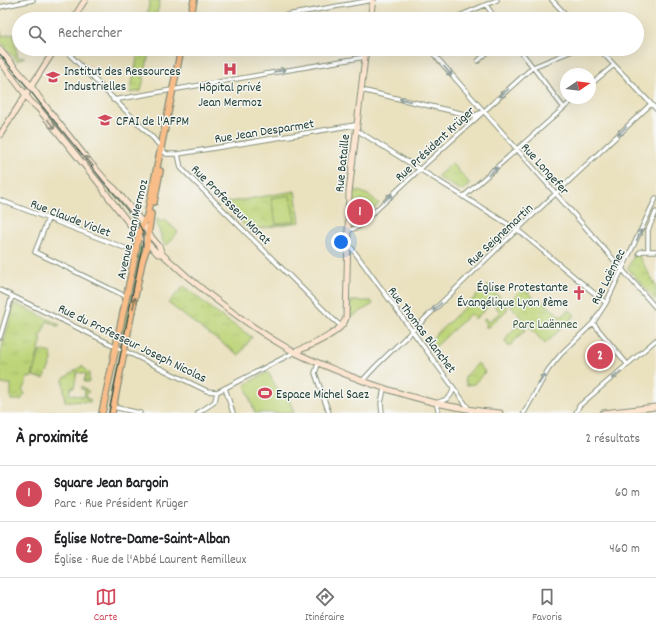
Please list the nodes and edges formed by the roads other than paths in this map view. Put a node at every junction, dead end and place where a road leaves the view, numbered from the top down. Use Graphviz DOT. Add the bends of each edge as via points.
graph roads {
  1 [pos="33,0"];
  2 [pos="193,0"];
  3 [pos="373,0"];
  4 [pos="496,0"];
  5 [pos="552,0"];
  6 [pos="83,1"];
  7 [pos="486,5"];
  8 [pos="0,7"];
  9 [pos="78,12"];
  10 [pos="190,12"];
  11 [pos="304,12"];
  12 [pos="371,12"];
  13 [pos="469,12"];
  14 [pos="491,12"];
  15 [pos="563,12"];
  16 [pos="0,50"];
  17 [pos="50,56"];
  18 [pos="71,56"];
  19 [pos="181,56"];
  20 [pos="435,56"];
  21 [pos="483,56"];
  22 [pos="524,56"];
  23 [pos="560,56"];
  24 [pos="605,56"];
  25 [pos="365,57"];
  26 [pos="0,61"];
  27 [pos="478,61"];
  28 [pos="614,64"];
  29 [pos="533,67"];
  30 [pos="596,80"];
  31 [pos="31,86"];
  32 [pos="174,89"];
  33 [pos="361,90"];
  34 [pos="25,95"];
  35 [pos="113,100"];
  36 [pos="568,104"];
  37 [pos="651,104"];
  38 [pos="564,108"];
  39 [pos="656,109"];
  40 [pos="483,112"];
  41 [pos="356,127"];
  42 [pos="0,135"];
  43 [pos="162,150"];
  44 [pos="516,150"];
  45 [pos="178,154"];
  46 [pos="419,169"];
  47 [pos="556,194"];
  48 [pos="463,197"];
  49 [pos="656,198"];
  50 [pos="0,200"];
  51 [pos="656,212"];
  52 [pos="48,219"];
  53 [pos="143,223"];
  54 [pos="651,223"];
  55 [pos="656,223"];
  56 [pos="518,230"];
  57 [pos="348,231"];
  58 [pos="148,233"];
  59 [pos="139,234"];
  60 [pos="347,242"];
  61 [pos="148,243"];
  62 [pos="136,250"];
  63 [pos="648,251"];
  64 [pos="656,251"];
  65 [pos="638,253"];
  66 [pos="162,254"];
  67 [pos="347,257"];
  68 [pos="358,257"];
  69 [pos="622,269"];
  70 [pos="0,290"];
  71 [pos="127,295"];
  72 [pos="12,296"];
  73 [pos="606,303"];
  74 [pos="656,308"];
  75 [pos="593,323"];
  76 [pos="341,326"];
  77 [pos="412,331"];
  78 [pos="0,337"];
  79 [pos="656,340"];
  80 [pos="116,346"];
  81 [pos="125,350"];
  82 [pos="295,352"];
  83 [pos="318,364"];
  84 [pos="628,365"];
  85 [pos="362,381"];
  86 [pos="453,386"];
  87 [pos="225,388"];
  88 [pos="384,389"];
  89 [pos="216,392"];
  90 [pos="436,403"];
  91 [pos="656,408"];
  92 [pos="113,410"];
  93 [pos="642,411"];
  94 [pos="471,412"];
  95 [pos="102,413"];
  96 [pos="140,413"];
  97 [pos="198,413"];
  98 [pos="233,413"];
  99 [pos="329,413"];
  100 [pos="382,413"];
  101 [pos="439,413"];
  102 [pos="500,413"];
  103 [pos="524,413"];
  104 [pos="576,413"];
  105 [pos="603,413"];
  1 -- 8 [label="street"];
  2 -- 10 [label="main road"];
  3 -- 11 [label="street"];
  3 -- 12 [label="street"];
  4 -- 7 [label="street"];
  5 -- 15 [label="street"];
  6 -- 9 [label="street"];
  7 -- 13 [label="street"];
  7 -- 14 [label="street"];
  16 -- 31 [label="street"];
  17 -- 31 [label="street"];
  18 -- 35 [label="street"];
  19 -- 32 [label="main road, Avenue Jean Mermoz"];
  20 -- 40 [label="street, Rue Longefer, one-way"];
  21 -- 27 [label="street"];
  22 -- 29 [label="street"];
  23 -- 29 [label="street, Rue Président Krüger"];
  24 -- 28 [label="street"];
  32 -- 25 [label="street, one-way"];
  25 -- 33 [label="street, Rue Bataille"];
  26 -- 34 [label="street"];
  28 -- 30 [label="street"];
  28 -- 37 [label="street"];
  29 -- 38 [label="street"];
  29 -- 40 [label="street, Rue Président Krüger, one-way"];
  31 -- 34 [label="street"];
  53 -- 31 [label="street, one-way" via="65,132"];
  32 -- 35 [label="street"];
  32 -- 43 [label="main road, Avenue Jean Mermoz"];
  40 -- 33 [label="street, one-way" via="473,116"];
  33 -- 41 [label="street, Rue Bataille"];
  34 -- 42 [label="street"];
  34 -- 59 [label="street, one-way"];
  35 -- 43 [label="street"];
  36 -- 38 [label="street"];
  37 -- 39 [label="street"];
  37 -- 47 [label="street, Rue Seignemartin, one-way"];
  38 -- 44 [label="street"];
  40 -- 44 [label="street, Rue Longefer"];
  40 -- 46 [label="street, Rue Président Krüger"];
  41 -- 45 [label="street, Rue Jean Desparmet"];
  41 -- 46 [label="street"];
  41 -- 57 [label="street, Rue Bataille" via="348,192"];
  43 -- 45 [label="street" via="166,154"];
  43 -- 53 [label="main road, Avenue Jean Mermoz" via="147,216"];
  43 -- 58 [label="main road, Avenue Jean Mermoz"];
  44 -- 47 [label="street, Rue Longefer"];
  48 -- 44 [label="street, one-way"];
  45 -- 76 [label="street, Rue Professeur Morat" via="181,168"];
  46 -- 48 [label="street"];
  57 -- 46 [label="street, Rue Président Krüger, one-way" via="358,227"];
  47 -- 56 [label="street, Rue Seignemartin"];
  47 -- 69 [label="street, Rue Longefer"];
  48 -- 56 [label="street"];
  69 -- 49 [label="street, Rue Laënnec, one-way"];
  50 -- 52 [label="street, Rue Claude Violet"];
  51 -- 54 [label="street"];
  52 -- 62 [label="street, Rue Claude Violet"];
  52 -- 71 [label="street" via="35,252"];
  53 -- 58 [label="street"];
  53 -- 59 [label="main road, Avenue Jean Mermoz"];
  54 -- 55 [label="street"];
  54 -- 63 [label="street" via="648,230"];
  56 -- 73 [label="street"];
  56 -- 77 [label="street, Rue Seignemartin, one-way"];
  57 -- 60 [label="street, Rue Bataille"];
  58 -- 61 [label="main road, Avenue Jean Mermoz"];
  58 -- 66 [label="street"];
  59 -- 61 [label="street"];
  59 -- 62 [label="main road, Avenue Jean Mermoz"];
  60 -- 67 [label="street, Rue Bataille"];
  60 -- 68 [label="street, Rue Thomas Blanchet"];
  61 -- 66 [label="street" via="158,254"];
  81 -- 61 [label="main road, Avenue Jean Mermoz, one-way"];
  62 -- 71 [label="main road, Avenue Jean Mermoz"];
  63 -- 64 [label="street"];
  63 -- 65 [label="street"];
  66 -- 82 [label="street" via="224,307"];
  67 -- 68 [label="street"];
  67 -- 76 [label="street, Rue Bataille" via="346,318"];
  68 -- 77 [label="street, Rue Thomas Blanchet"];
  69 -- 73 [label="street, Rue Laënnec"];
  69 -- 74 [label="street, Rue Longefer"];
  70 -- 72 [label="street, Rue du Professeur Joseph Nicolas"];
  71 -- 80 [label="main road, Avenue Jean Mermoz"];
  72 -- 78 [label="street"];
  72 -- 80 [label="street, Rue du Professeur Joseph Nicolas"];
  73 -- 75 [label="street, Rue Laënnec"];
  75 -- 84 [label="street"];
  103 -- 75 [label="street, Rue Laënnec, one-way" via="548,370"];
  76 -- 82 [label="street, Rue du Professeur Joseph Nicolas" via="337,331"];
  77 -- 85 [label="street, Rue Seignemartin"];
  77 -- 86 [label="street, Rue Thomas Blanchet"];
  79 -- 84 [label="street"];
  80 -- 81 [label="street, Rue du Professeur Joseph Nicolas"];
  80 -- 95 [label="main road, Avenue Jean Mermoz"];
  81 -- 89 [label="street, Rue du Professeur Joseph Nicolas" via="207,391"];
  81 -- 92 [label="main road, Avenue Jean Mermoz"];
  82 -- 83 [label="street"];
  82 -- 87 [label="street, Rue du Professeur Joseph Nicolas"];
  83 -- 85 [label="street"];
  83 -- 99 [label="street" via="315,373"];
  84 -- 104 [label="street, one-way" via="579,406"];
  85 -- 88 [label="street"];
  86 -- 90 [label="street" via="449,398"];
  86 -- 94 [label="street, Rue Thomas Blanchet"];
  87 -- 89 [label="street, Rue du Professeur Joseph Nicolas"];
  87 -- 98 [label="street"];
  88 -- 90 [label="street"];
  88 -- 100 [label="street"];
  89 -- 97 [label="street" via="215,401"];
  90 -- 94 [label="street"];
  90 -- 101 [label="street"];
  91 -- 93 [label="street"];
  92 -- 96 [label="street"];
  93 -- 105 [label="street"];
  94 -- 102 [label="street"];
}
